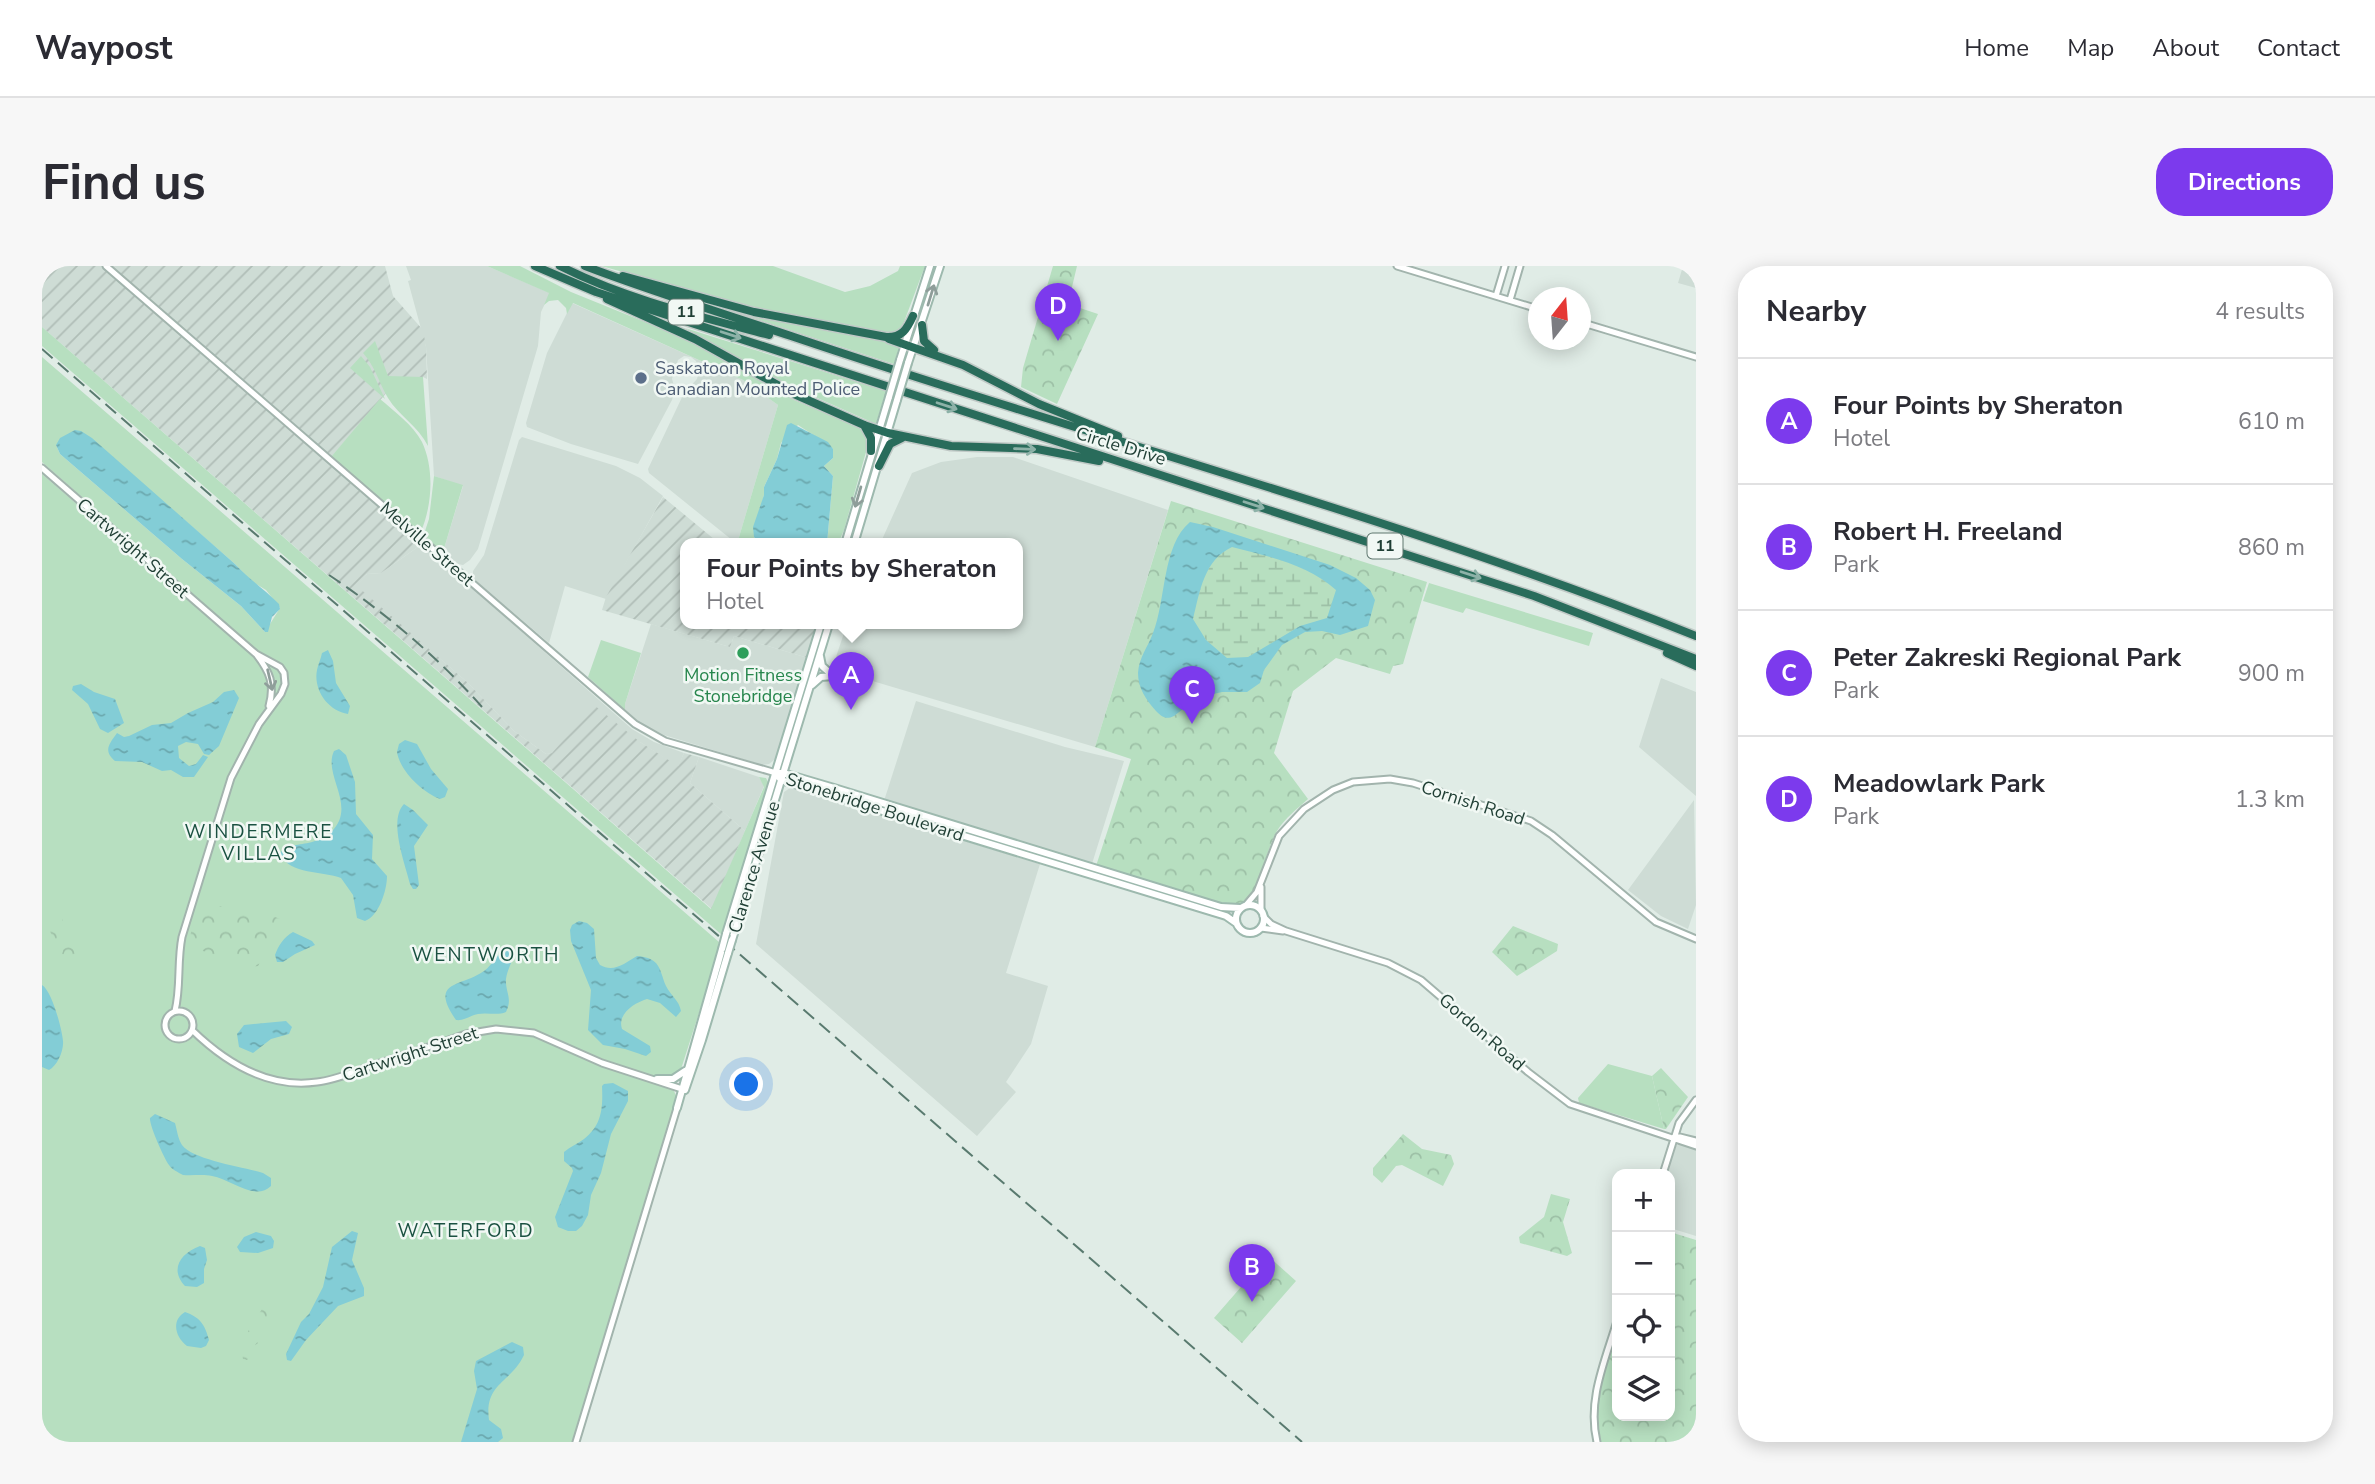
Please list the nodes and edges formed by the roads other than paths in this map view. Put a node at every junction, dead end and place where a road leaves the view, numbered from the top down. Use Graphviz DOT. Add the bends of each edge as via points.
graph roads {
  1 [pos="106,266"];
  2 [pos="535,266"];
  3 [pos="560,266"];
  4 [pos="586,266"];
  5 [pos="930,266"];
  6 [pos="940,266"];
  7 [pos="1397,266"];
  8 [pos="1505,266"];
  9 [pos="1520,266"];
  10 [pos="596,292"];
  11 [pos="1496,296"];
  12 [pos="1510,300"];
  13 [pos="1528,306"];
  14 [pos="913,316"];
  15 [pos="922,325"];
  16 [pos="1591,325"];
  17 [pos="868,333"];
  18 [pos="910,345"];
  19 [pos="816,346"];
  20 [pos="1696,357"];
  21 [pos="948,359"];
  22 [pos="864,425"];
  23 [pos="883,431"];
  24 [pos="909,438"];
  25 [pos="1140,448"];
  26 [pos="871,451"];
  27 [pos="879,466"];
  28 [pos="42,468"];
  29 [pos="1189,484"];
  30 [pos="847,538"];
  31 [pos="856,538"];
  32 [pos="1583,592"];
  33 [pos="1578,613"];
  34 [pos="820,629"];
  35 [pos="827,629"];
  36 [pos="1696,631"];
  37 [pos="1696,636"];
  38 [pos="820,652"];
  39 [pos="256,654"];
  40 [pos="1696,659"];
  41 [pos="1696,666"];
  42 [pos="808,690"];
  43 [pos="268,709"];
  44 [pos="780,775"];
  45 [pos="1262,880"];
  46 [pos="1243,907"];
  47 [pos="1262,913"];
  48 [pos="1236,923"];
  49 [pos="1261,928"];
  50 [pos="1286,931"];
  51 [pos="1696,939"];
  52 [pos="725,951"];
  53 [pos="179,998"];
  54 [pos="175,1011"];
  55 [pos="184,1012"];
  56 [pos="192,1030"];
  57 [pos="186,1037"];
  58 [pos="206,1044"];
  59 [pos="686,1070"];
  60 [pos="654,1079"];
  61 [pos="684,1087"];
  62 [pos="1696,1100"];
  63 [pos="677,1108"];
  64 [pos="1674,1137"];
  65 [pos="1696,1144"];
  66 [pos="1664,1169"];
  67 [pos="1612,1338"];
  68 [pos="576,1442"];
  69 [pos="1597,1442"];
  1 -- 44 [label="street, Melville Street" via="635,724 666,741"];
  2 -- 10 [label="highway, Circle Drive / 11"];
  3 -- 19 [label="highway, 11" via="591,282 663,305"];
  4 -- 17 [label="highway" via="754,312"];
  4 -- 19 [label="highway, Circle Drive / 11"];
  5 -- 14 [label="main road"];
  15 -- 6 [label="main road, one-way"];
  7 -- 11 [label="street"];
  8 -- 11 [label="street"];
  9 -- 12 [label="street"];
  10 -- 22 [label="highway"];
  10 -- 29 [label="highway, Circle Drive / 11, one-way"];
  11 -- 12 [label="street"];
  12 -- 13 [label="street"];
  14 -- 17 [label="highway" via="906,332 899,335"];
  14 -- 18 [label="main road"];
  15 -- 18 [label="main road"];
  15 -- 21 [label="highway" via="924,341"];
  16 -- 20 [label="street"];
  17 -- 18 [label="highway"];
  18 -- 21 [label="highway"];
  18 -- 23 [label="main road, bridge" via="897,400"];
  18 -- 23 [label="main road, bridge" via="900,360"];
  19 -- 25 [label="highway, Circle Drive / 11"];
  21 -- 25 [label="highway"];
  22 -- 23 [label="highway"];
  22 -- 26 [label="highway"];
  23 -- 24 [label="highway"];
  23 -- 26 [label="main road"];
  23 -- 27 [label="main road"];
  24 -- 27 [label="highway" via="890,444"];
  24 -- 29 [label="highway, one-way" via="951,446 1069,454"];
  25 -- 32 [label="highway, Circle Drive / 11"];
  26 -- 30 [label="main road, one-way"];
  27 -- 31 [label="main road"];
  28 -- 39 [label="street, Cartwright Street"];
  29 -- 33 [label="highway, Circle Drive / 11, one-way"];
  32 -- 36 [label="highway"];
  32 -- 37 [label="highway, Circle Drive / 11"];
  33 -- 40 [label="highway, Circle Drive / 11"];
  33 -- 41 [label="highway"];
  34 -- 44 [label="main road, Clarence Avenue"];
  35 -- 38 [label="main road, Clarence Avenue"];
  38 -- 42 [label="main road, Clarence Avenue"];
  38 -- 42 [label="main road" via="822,666 833,676 816,680"];
  39 -- 43 [label="street, Cartwright Street, one-way" via="271,677"];
  39 -- 43 [label="street, Cartwright Street" via="280,667 285,680 281,694"];
  42 -- 44 [label="main road, Clarence Avenue"];
  43 -- 53 [label="street, Cartwright Street" via="237,762 223,801 181,945"];
  44 -- 46 [label="main road, Stonebridge Boulevard" via="1221,907"];
  44 -- 48 [label="main road, Stonebridge Boulevard" via="1226,916"];
  44 -- 52 [label="main road, Clarence Avenue, bridge"];
  45 -- 46 [label="street, Cornish Road"];
  45 -- 47 [label="street, Cornish Road"];
  45 -- 51 [label="street, Cornish Road" via="1279,836 1316,800 1353,782 1401,780 1531,821 1656,922"];
  46 -- 47 [label="main road" via="1255,906"];
  46 -- 48 [label="main road"];
  47 -- 49 [label="main road"];
  47 -- 50 [label="street, Gordon Road"];
  48 -- 49 [label="main road" via="1249,933"];
  49 -- 50 [label="street, Gordon Road"];
  50 -- 64 [label="street, Gordon Road" via="1404,970 1560,1097 1581,1109"];
  52 -- 59 [label="main road, Clarence Avenue"];
  52 -- 61 [label="main road, Clarence Avenue"];
  53 -- 54 [label="street, Cartwright Street"];
  53 -- 55 [label="street, Cartwright Street"];
  54 -- 55 [label="street"];
  54 -- 57 [label="street" via="166,1019 166,1030 175,1038"];
  55 -- 56 [label="street" via="192,1019"];
  56 -- 57 [label="street"];
  56 -- 58 [label="street, Cartwright Street"];
  57 -- 58 [label="street, Cartwright Street"];
  58 -- 60 [label="street, Cartwright Street" via="256,1074 301,1083 331,1080 481,1030 508,1029 543,1035 603,1063"];
  59 -- 60 [label="main road" via="673,1079"];
  59 -- 61 [label="main road, Clarence Avenue"];
  60 -- 61 [label="street, Cartwright Street"];
  61 -- 63 [label="main road, Clarence Avenue"];
  62 -- 64 [label="street"];
  63 -- 68 [label="street, Clarence Avenue"];
  64 -- 65 [label="street, Gordon Road"];
  64 -- 66 [label="street"];
  67 -- 69 [label="street" via="1596,1392"];
}
